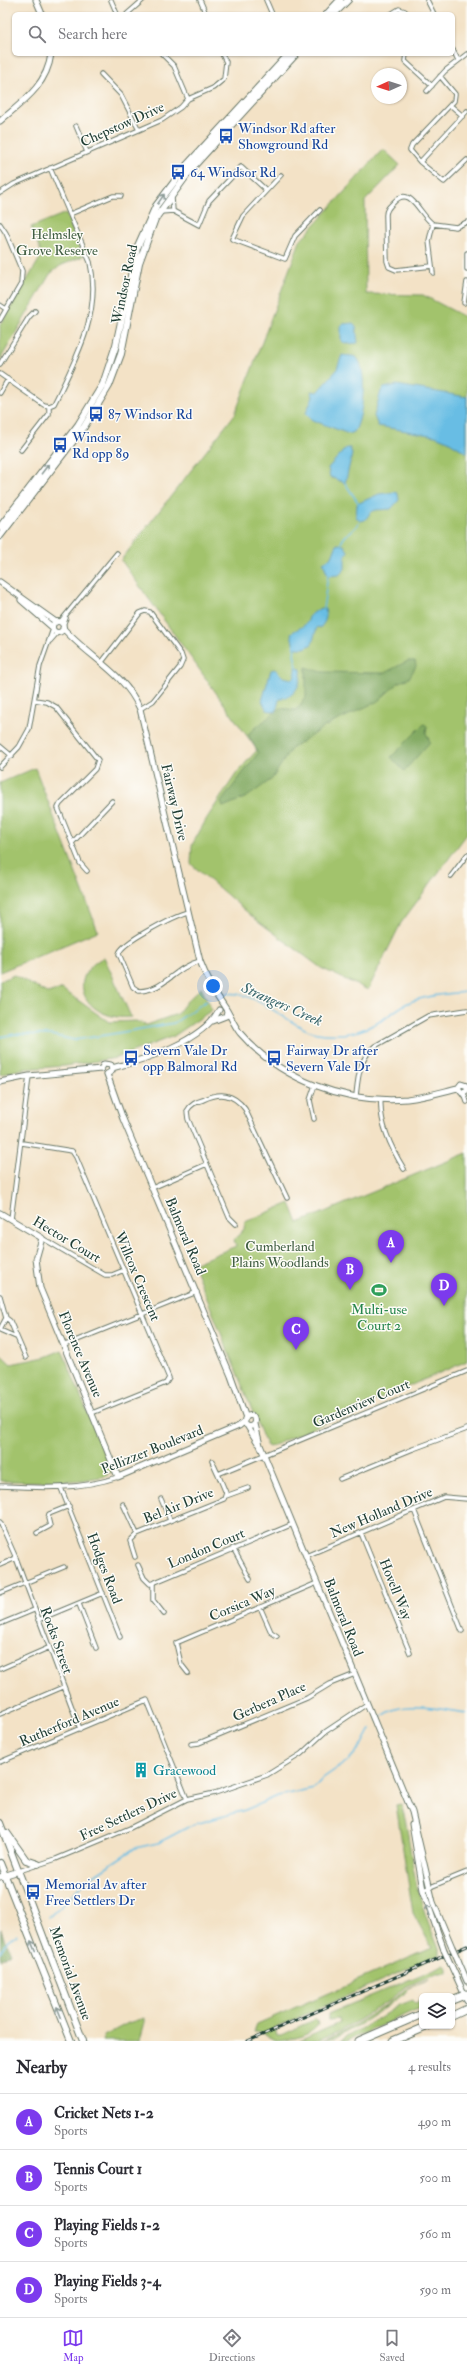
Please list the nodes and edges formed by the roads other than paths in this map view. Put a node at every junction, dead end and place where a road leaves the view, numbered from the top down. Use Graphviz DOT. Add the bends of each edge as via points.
graph roads {
  1 [pos="36,0"];
  2 [pos="111,0"];
  3 [pos="143,0"];
  4 [pos="200,0"];
  5 [pos="266,0"];
  6 [pos="340,0"];
  7 [pos="348,0"];
  8 [pos="427,0"];
  9 [pos="41,12"];
  10 [pos="116,12"];
  11 [pos="129,12"];
  12 [pos="205,12"];
  13 [pos="271,12"];
  14 [pos="329,12"];
  15 [pos="336,12"];
  16 [pos="395,12"];
  17 [pos="405,12"];
  18 [pos="433,12"];
  19 [pos="455,54"];
  20 [pos="467,54"];
  21 [pos="50,56"];
  22 [pos="164,56"];
  23 [pos="223,56"];
  24 [pos="287,56"];
  25 [pos="294,56"];
  26 [pos="406,56"];
  27 [pos="458,60"];
  28 [pos="101,74"];
  29 [pos="440,76"];
  30 [pos="432,86"];
  31 [pos="427,91"];
  32 [pos="188,99"];
  33 [pos="450,105"];
  34 [pos="467,111"];
  35 [pos="463,116"];
  36 [pos="0,121"];
  37 [pos="76,126"];
  38 [pos="139,130"];
  39 [pos="87,152"];
  40 [pos="467,160"];
  41 [pos="420,162"];
  42 [pos="50,168"];
  43 [pos="281,175"];
  44 [pos="175,189"];
  45 [pos="266,190"];
  46 [pos="0,193"];
  47 [pos="122,196"];
  48 [pos="320,210"];
  49 [pos="173,211"];
  50 [pos="159,212"];
  51 [pos="70,214"];
  52 [pos="467,222"];
  53 [pos="0,224"];
  54 [pos="433,224"];
  55 [pos="467,253"];
  56 [pos="432,266"];
  57 [pos="467,268"];
  58 [pos="433,273"];
  59 [pos="467,282"];
  60 [pos="464,302"];
  61 [pos="0,305"];
  62 [pos="6,309"];
  63 [pos="35,311"];
  64 [pos="0,320"];
  65 [pos="0,364"];
  66 [pos="0,374"];
  67 [pos="8,379"];
  68 [pos="0,393"];
  69 [pos="49,406"];
  70 [pos="21,450"];
  71 [pos="0,527"];
  72 [pos="0,536"];
  73 [pos="117,553"];
  74 [pos="0,582"];
  75 [pos="58,627"];
  76 [pos="102,662"];
  77 [pos="35,700"];
  78 [pos="140,709"];
  79 [pos="0,746"];
  80 [pos="12,756"];
  81 [pos="0,767"];
  82 [pos="112,801"];
  83 [pos="72,843"];
  84 [pos="467,855"];
  85 [pos="87,871"];
  86 [pos="451,876"];
  87 [pos="188,912"];
  88 [pos="200,961"];
  89 [pos="215,996"];
  90 [pos="227,1010"];
  91 [pos="467,1010"];
  92 [pos="219,1011"];
  93 [pos="223,1017"];
  94 [pos="211,1022"];
  95 [pos="235,1026"];
  96 [pos="112,1068"];
  97 [pos="101,1069"];
  98 [pos="107,1074"];
  99 [pos="29,1076"];
  100 [pos="0,1082"];
  101 [pos="315,1085"];
  102 [pos="467,1086"];
  103 [pos="458,1088"];
  104 [pos="466,1091"];
  105 [pos="356,1096"];
  106 [pos="381,1099"];
  107 [pos="467,1102"];
  108 [pos="314,1119"];
  109 [pos="22,1143"];
  110 [pos="207,1164"];
  111 [pos="404,1169"];
  112 [pos="152,1188"];
  113 [pos="287,1198"];
  114 [pos="0,1213"];
  115 [pos="11,1219"];
  116 [pos="236,1224"];
  117 [pos="42,1238"];
  118 [pos="124,1270"];
  119 [pos="197,1292"];
  120 [pos="0,1296"];
  121 [pos="142,1313"];
  122 [pos="6,1318"];
  123 [pos="0,1330"];
  124 [pos="16,1337"];
  125 [pos="65,1345"];
  126 [pos="26,1358"];
  127 [pos="467,1371"];
  128 [pos="92,1413"];
  129 [pos="247,1421"];
  130 [pos="255,1424"];
  131 [pos="467,1429"];
  132 [pos="260,1445"];
  133 [pos="264,1455"];
  134 [pos="212,1461"];
  135 [pos="218,1474"];
  136 [pos="118,1478"];
  137 [pos="340,1479"];
  138 [pos="0,1486"];
  139 [pos="61,1488"];
  140 [pos="248,1488"];
  141 [pos="226,1496"];
  142 [pos="161,1499"];
  143 [pos="467,1499"];
  144 [pos="123,1504"];
  145 [pos="69,1506"];
  146 [pos="414,1510"];
  147 [pos="170,1520"];
  148 [pos="0,1522"];
  149 [pos="293,1524"];
  150 [pos="37,1533"];
  151 [pos="361,1533"];
  152 [pos="137,1534"];
  153 [pos="233,1548"];
  154 [pos="306,1556"];
  155 [pos="135,1557"];
  156 [pos="16,1558"];
  157 [pos="138,1564"];
  158 [pos="0,1565"];
  159 [pos="64,1567"];
  160 [pos="250,1579"];
  161 [pos="25,1582"];
  162 [pos="317,1583"];
  163 [pos="153,1584"];
  164 [pos="0,1593"];
  165 [pos="103,1593"];
  166 [pos="79,1604"];
  167 [pos="260,1607"];
  168 [pos="34,1610"];
  169 [pos="164,1614"];
  170 [pos="38,1620"];
  171 [pos="0,1624"];
  172 [pos="462,1631"];
  173 [pos="277,1636"];
  174 [pos="120,1637"];
  175 [pos="48,1648"];
  176 [pos="96,1648"];
  177 [pos="410,1653"];
  178 [pos="0,1669"];
  179 [pos="188,1673"];
  180 [pos="355,1674"];
  181 [pos="63,1687"];
  182 [pos="367,1704"];
  183 [pos="0,1714"];
  184 [pos="80,1728"];
  185 [pos="191,1744"];
  186 [pos="0,1762"];
  187 [pos="406,1798"];
  188 [pos="187,1799"];
  189 [pos="1,1826"];
  190 [pos="0,1862"];
  191 [pos="38,1864"];
  192 [pos="19,1871"];
  193 [pos="467,1872"];
  194 [pos="3,1876"];
  195 [pos="429,1888"];
  196 [pos="423,1890"];
  197 [pos="467,1981"];
  198 [pos="466,1996"];
  199 [pos="455,1999"];
  200 [pos="467,2009"];
  201 [pos="419,2015"];
  202 [pos="455,2015"];
  203 [pos="421,2029"];
  204 [pos="71,2041"];
  205 [pos="83,2041"];
  206 [pos="359,2041"];
  207 [pos="393,2041"];
  1 -- 9 [label="street"];
  2 -- 10 [label="street"];
  3 -- 11 [label="street"];
  4 -- 12 [label="street"];
  5 -- 13 [label="street"];
  6 -- 14 [label="main road"];
  7 -- 15 [label="main road"];
  8 -- 18 [label="street"];
  16 -- 17 [label="street" via="402,9"];
  19 -- 27 [label="street"];
  20 -- 27 [label="street"];
  21 -- 36 [label="street" via="42,82"];
  22 -- 32 [label="street" via="174,66"];
  23 -- 32 [label="street, Chepstow Drive" via="226,62 224,79 212,88"];
  71 -- 24 [label="main road, Windsor Road, one-way" via="78,425 103,384 116,345 137,248 156,206 187,166"];
  25 -- 44 [label="main road, Windsor Road"];
  26 -- 30 [label="street" via="405,62"];
  27 -- 29 [label="street"];
  28 -- 38 [label="street" via="121,95"];
  29 -- 30 [label="street"];
  29 -- 33 [label="street" via="455,94"];
  30 -- 31 [label="street"];
  32 -- 38 [label="street, Chepstow Drive" via="173,114"];
  33 -- 35 [label="street"];
  33 -- 41 [label="street" via="412,145 411,154"];
  34 -- 35 [label="street"];
  35 -- 41 [label="street"];
  37 -- 39 [label="street"];
  38 -- 39 [label="street, Chepstow Drive"];
  39 -- 42 [label="street, Chepstow Drive"];
  40 -- 41 [label="street" via="444,182"];
  42 -- 46 [label="street, Chepstow Drive"];
  42 -- 51 [label="street"];
  43 -- 45 [label="street"];
  44 -- 49 [label="street" via="171,203"];
  44 -- 50 [label="main road, Windsor Road"];
  45 -- 48 [label="street" via="243,216 232,239 285,259 295,236"];
  45 -- 49 [label="street" via="241,167 209,201 200,225"];
  47 -- 51 [label="street" via="113,196"];
  49 -- 50 [label="street"];
  50 -- 72 [label="main road, Windsor Road" via="139,263 120,354 109,386 75,439"];
  51 -- 69 [label="street" via="90,262 94,278 94,296 89,325 82,343 54,404"];
  52 -- 54 [label="street" via="456,227"];
  53 -- 62 [label="street" via="22,271 21,284"];
  54 -- 56 [label="street" via="429,241"];
  54 -- 56 [label="street" via="406,196 397,199 386,211 386,261 389,267 396,270"];
  55 -- 57 [label="street"];
  56 -- 58 [label="street"];
  59 -- 60 [label="street"];
  61 -- 62 [label="street"];
  62 -- 64 [label="street"];
  63 -- 65 [label="street"];
  66 -- 67 [label="street"];
  67 -- 68 [label="street"];
  67 -- 69 [label="street"];
  69 -- 70 [label="street" via="49,414"];
  73 -- 75 [label="street"];
  74 -- 75 [label="street, Fairway Drive"];
  75 -- 76 [label="street, Fairway Drive"];
  75 -- 77 [label="street" via="48,644 37,682"];
  76 -- 78 [label="street, Fairway Drive" via="126,685"];
  76 -- 78 [label="street" via="140,613 150,612 183,660 153,701"];
  77 -- 80 [label="street" via="29,729"];
  77 -- 83 [label="street" via="56,707 98,760 95,769 58,806"];
  78 -- 87 [label="street, Fairway Drive"];
  79 -- 80 [label="street"];
  80 -- 81 [label="street"];
  82 -- 83 [label="street"];
  83 -- 85 [label="street" via="80,863"];
  84 -- 86 [label="street"];
  87 -- 88 [label="street, Fairway Drive"];
  87 -- 88 [label="street" via="158,924 122,947 119,954 133,987 139,991 156,989 179,969"];
  88 -- 89 [label="street, Fairway Drive"];
  89 -- 90 [label="street, Fairway Drive"];
  89 -- 92 [label="street, Fairway Drive"];
  90 -- 92 [label="street" via="223,1008"];
  90 -- 93 [label="street"];
  90 -- 95 [label="street, Fairway Drive"];
  91 -- 105 [label="street" via="428,1016 375,1046 368,1052 360,1067"];
  92 -- 93 [label="street, Fairway Drive"];
  92 -- 94 [label="street"];
  93 -- 94 [label="street"];
  93 -- 95 [label="street, Fairway Drive"];
  94 -- 96 [label="street" via="175,1045"];
  95 -- 101 [label="street, Fairway Drive" via="265,1057"];
  96 -- 97 [label="street" via="107,1063"];
  96 -- 98 [label="street"];
  97 -- 98 [label="street"];
  97 -- 99 [label="street"];
  98 -- 112 [label="street, Balmoral Road" via="113,1095"];
  99 -- 100 [label="street"];
  99 -- 109 [label="street"];
  101 -- 105 [label="street, Fairway Drive"];
  101 -- 108 [label="street" via="310,1100"];
  102 -- 103 [label="street, Fairway Drive" via="461,1084"];
  103 -- 104 [label="street" via="460,1092"];
  103 -- 106 [label="street, Fairway Drive" via="418,1098"];
  104 -- 107 [label="street"];
  105 -- 106 [label="street, Fairway Drive"];
  106 -- 111 [label="street" via="381,1118"];
  109 -- 115 [label="street"];
  109 -- 118 [label="street, Willcox Crescent" via="72,1152"];
  110 -- 112 [label="street"];
  110 -- 113 [label="street" via="188,1119 188,1110 194,1103 212,1096 227,1095 236,1099 245,1109"];
  110 -- 116 [label="street" via="229,1217"];
  112 -- 119 [label="street, Balmoral Road"];
  114 -- 115 [label="street, Hector Court"];
  115 -- 117 [label="street, Hector Court"];
  117 -- 118 [label="street, Hector Court" via="105,1275"];
  117 -- 125 [label="street, Florence Avenue" via="36,1259 40,1288"];
  118 -- 121 [label="street, Willcox Crescent"];
  119 -- 121 [label="street"];
  119 -- 129 [label="street, Balmoral Road"];
  120 -- 122 [label="street"];
  121 -- 125 [label="street"];
  121 -- 128 [label="street, Willcox Crescent" via="169,1381"];
  122 -- 123 [label="street"];
  122 -- 124 [label="street" via="10,1320"];
  123 -- 124 [label="street"];
  124 -- 126 [label="street"];
  125 -- 128 [label="street, Florence Avenue"];
  127 -- 133 [label="street, Gardenview Court"];
  128 -- 136 [label="street, Florence Avenue"];
  129 -- 130 [label="street"];
  129 -- 130 [label="street, Balmoral Road" via="255,1419"];
  129 -- 132 [label="street, Balmoral Road"];
  129 -- 136 [label="street, Pellizzer Boulevard"];
  130 -- 132 [label="street, Balmoral Road"];
  131 -- 137 [label="street" via="413,1448"];
  132 -- 133 [label="street, Balmoral Road"];
  133 -- 135 [label="street, Bel Air Drive"];
  133 -- 149 [label="street, Balmoral Road"];
  134 -- 135 [label="street, Bel Air Drive"];
  135 -- 141 [label="street, Bel Air Drive"];
  136 -- 139 [label="street, Pellizzer Boulevard" via="99,1484"];
  138 -- 139 [label="street, Pellizzer Boulevard"];
  139 -- 145 [label="street, Hodges Road"];
  140 -- 141 [label="street"];
  141 -- 147 [label="street, Bel Air Drive"];
  142 -- 147 [label="street"];
  143 -- 146 [label="street, New Holland Drive" via="444,1497"];
  144 -- 152 [label="street, Bel Air Drive"];
  145 -- 150 [label="street" via="50,1514 50,1526"];
  145 -- 165 [label="street, Hodges Road"];
  146 -- 151 [label="street, New Holland Drive"];
  146 -- 172 [label="street"];
  147 -- 152 [label="street, Bel Air Drive"];
  148 -- 156 [label="street, Rocks Street"];
  149 -- 153 [label="street, London Court"];
  149 -- 154 [label="street, Balmoral Road"];
  151 -- 154 [label="street, New Holland Drive"];
  151 -- 177 [label="street, Hovell Way"];
  152 -- 155 [label="street, Bel Air Drive" via="130,1542"];
  153 -- 160 [label="street"];
  153 -- 163 [label="street, London Court"];
  154 -- 162 [label="street, Balmoral Road"];
  156 -- 158 [label="street"];
  156 -- 161 [label="street, Rocks Street"];
  157 -- 163 [label="street" via="144,1578"];
  159 -- 161 [label="street"];
  161 -- 164 [label="street"];
  161 -- 168 [label="street, Rocks Street"];
  162 -- 167 [label="street, Corsica Way"];
  162 -- 180 [label="street, Balmoral Road"];
  163 -- 169 [label="street" via="153,1600"];
  165 -- 166 [label="street"];
  165 -- 174 [label="street, Hodges Road"];
  166 -- 170 [label="street"];
  166 -- 176 [label="street"];
  167 -- 173 [label="street" via="271,1632"];
  167 -- 179 [label="street, Corsica Way" via="176,1643 181,1664"];
  168 -- 170 [label="street, Rocks Street"];
  168 -- 171 [label="street"];
  170 -- 175 [label="street, Rocks Street"];
  175 -- 178 [label="street"];
  175 -- 181 [label="street, Rocks Street"];
  180 -- 182 [label="street, Balmoral Road"];
  180 -- 185 [label="street, Gerbera Place" via="330,1684 307,1698 199,1743"];
  181 -- 183 [label="street"];
  181 -- 184 [label="street, Rocks Street"];
  182 -- 187 [label="street, Balmoral Road"];
  182 -- 188 [label="street, Free Settlers Drive" via="325,1732 301,1754 267,1775"];
  184 -- 186 [label="street, Rutherford Avenue"];
  184 -- 188 [label="street, Rutherford Avenue" via="146,1700"];
  187 -- 195 [label="street, Balmoral Road" via="415,1824"];
  187 -- 196 [label="street, Balmoral Road"];
  188 -- 191 [label="street, Free Settlers Drive" via="130,1828"];
  189 -- 191 [label="main road" via="26,1860"];
  189 -- 192 [label="main road, Memorial Avenue"];
  190 -- 194 [label="main road, Memorial Avenue"];
  191 -- 192 [label="street, Free Settlers Drive"];
  192 -- 194 [label="street"];
  192 -- 205 [label="main road, Memorial Avenue"];
  193 -- 195 [label="street"];
  204 -- 194 [label="main road, Memorial Avenue, one-way"];
  195 -- 196 [label="street"];
  195 -- 197 [label="street, Balmoral Road, bridge"];
  198 -- 196 [label="street, Balmoral Road, one-way, bridge" via="444,1950"];
  198 -- 199 [label="highway"];
  200 -- 202 [label="highway"];
  201 -- 206 [label="highway"];
  203 -- 207 [label="highway"];
}
